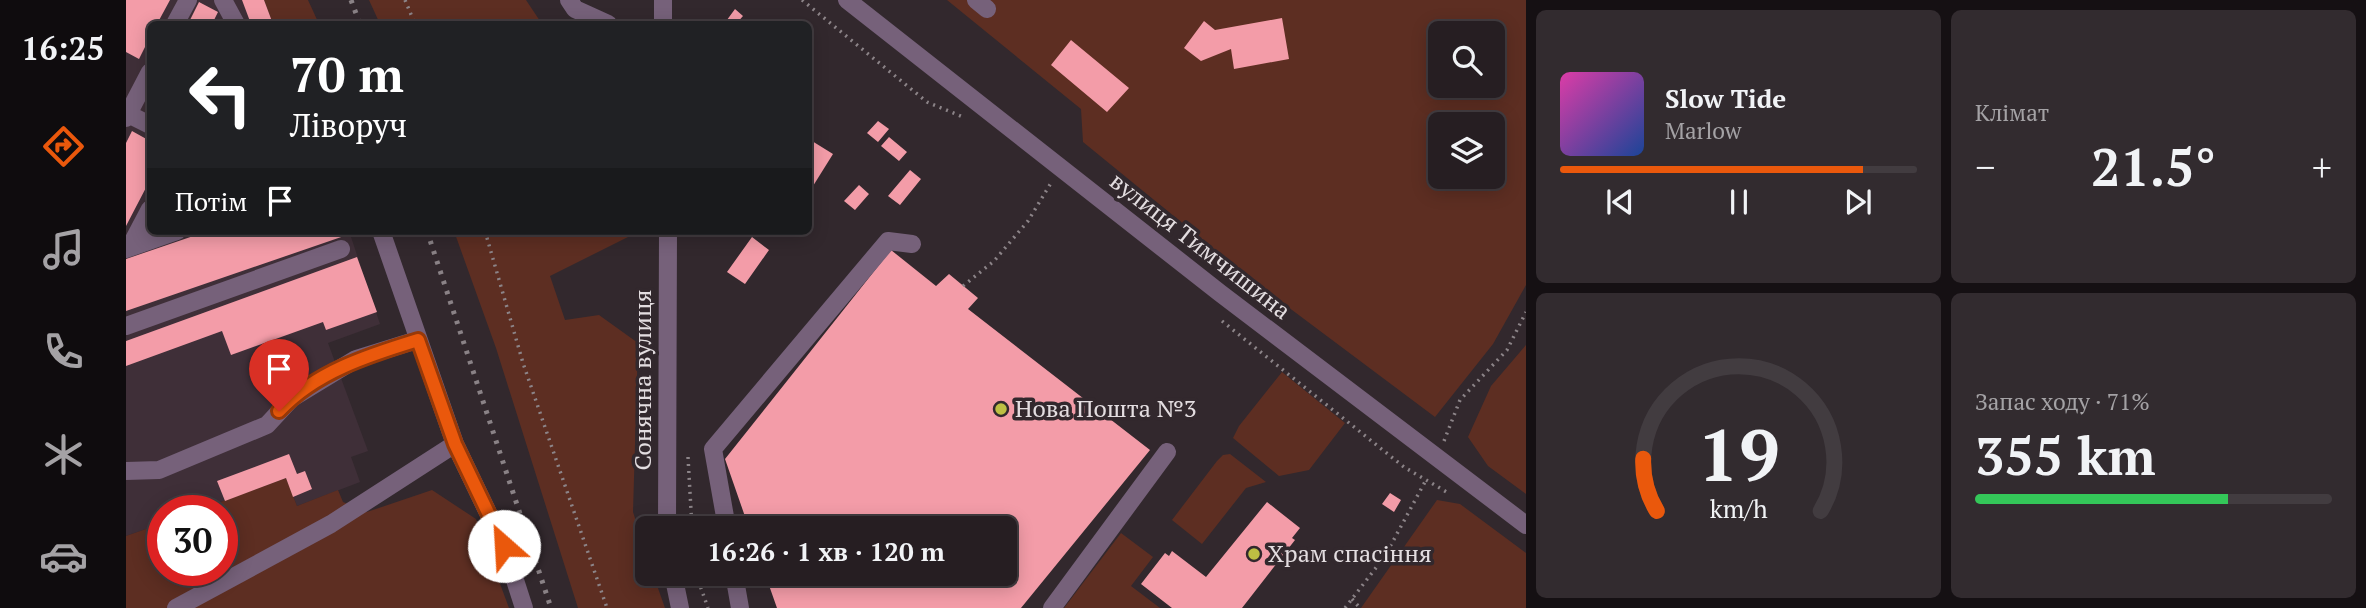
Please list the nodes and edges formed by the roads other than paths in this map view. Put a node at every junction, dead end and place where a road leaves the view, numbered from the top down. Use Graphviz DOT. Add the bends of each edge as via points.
graph roads {
  1 [pos="188,0"];
  2 [pos="223,0"];
  3 [pos="569,0"];
  4 [pos="663,0"];
  5 [pos="847,0"];
  6 [pos="177,21"];
  7 [pos="234,21"];
  8 [pos="601,21"];
  9 [pos="663,21"];
  10 [pos="147,78"];
  11 [pos="127,115"];
  12 [pos="147,124"];
  13 [pos="147,214"];
  14 [pos="165,235"];
  15 [pos="382,235"];
  16 [pos="668,235"];
  17 [pos="912,244"];
  18 [pos="128,248"];
  19 [pos="341,249"];
  20 [pos="126,326"];
  21 [pos="418,340"];
  22 [pos="455,444"];
  23 [pos="1167,452"];
  24 [pos="126,471"];
  25 [pos="667,516"];
  26 [pos="725,516"];
  27 [pos="1526,526"];
  28 [pos="675,586"];
  29 [pos="736,586"];
  30 [pos="176,608"];
  31 [pos="524,608"];
  32 [pos="680,608"];
  33 [pos="740,608"];
  34 [pos="1052,608"];
  1 -- 6 [label="street"];
  2 -- 7 [label="street"];
  3 -- 8 [label="street" via="575,9"];
  4 -- 9 [label="street"];
  5 -- 27 [label="street, вулиця Тимчишина"];
  10 -- 11 [label="street"];
  11 -- 12 [label="street"];
  13 -- 18 [label="street"];
  14 -- 18 [label="street"];
  15 -- 21 [label="street"];
  16 -- 25 [label="street, Сонячна вулиця"];
  17 -- 26 [label="street" via="888,241 713,449"];
  19 -- 20 [label="street"];
  21 -- 22 [label="street"];
  21 -- 24 [label="street" via="356,359 292,398 267,425 159,470"];
  22 -- 30 [label="street" via="331,524"];
  22 -- 31 [label="street" via="504,546"];
  23 -- 34 [label="street"];
  28 -- 32 [label="street"];
  29 -- 33 [label="street"];
}
